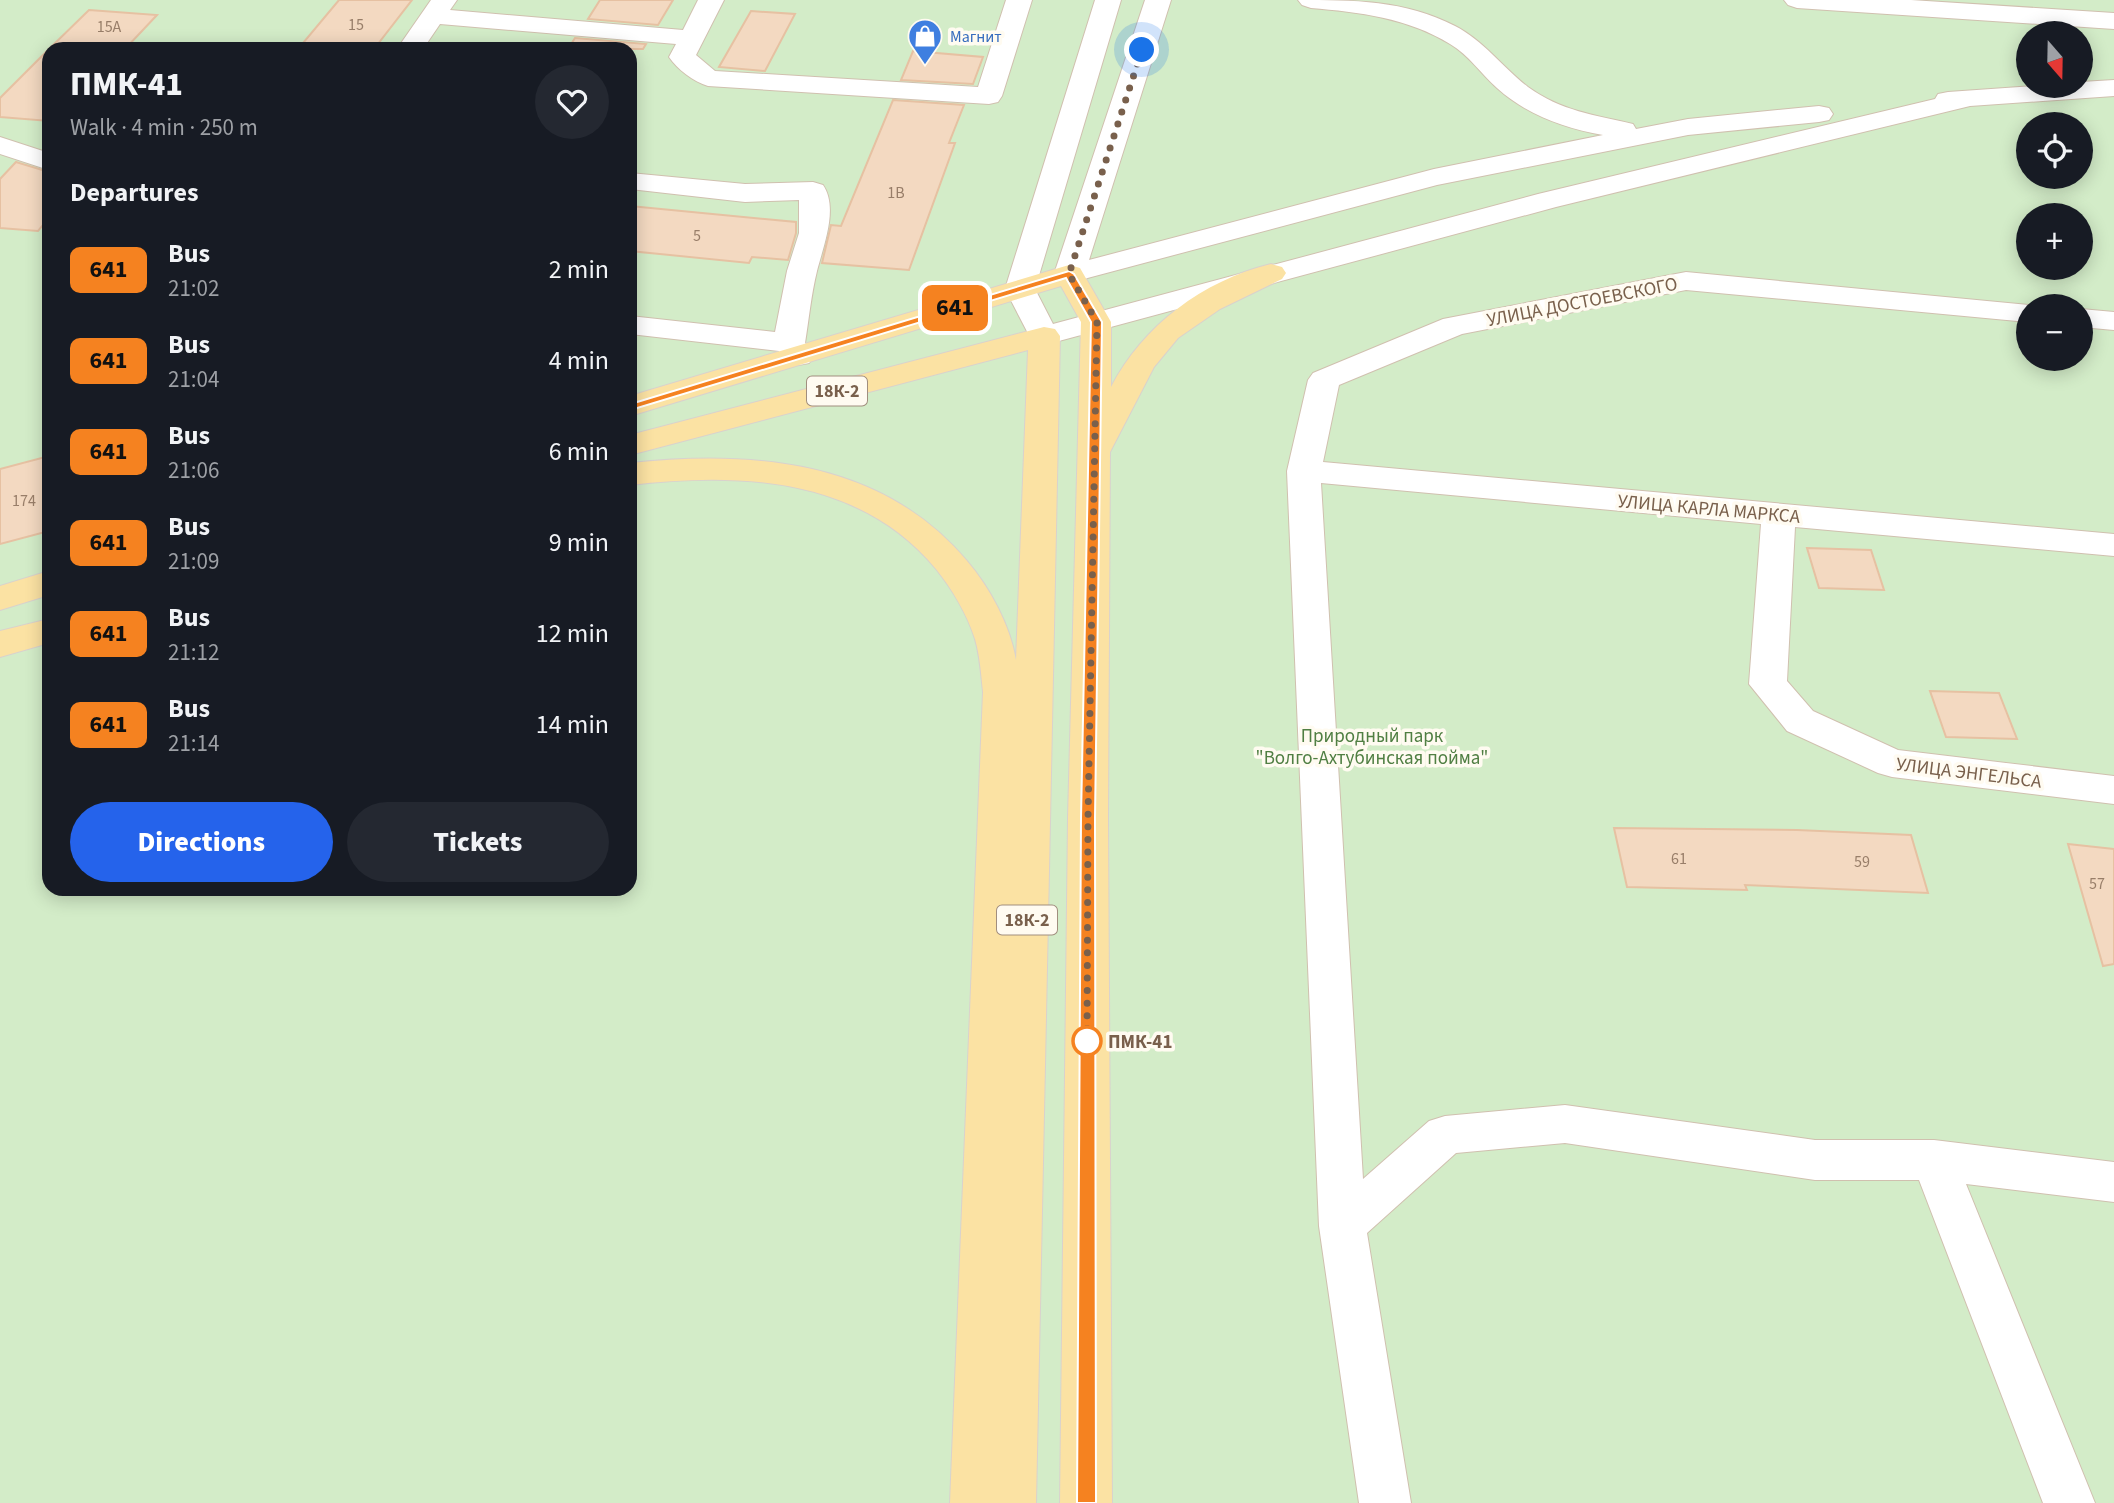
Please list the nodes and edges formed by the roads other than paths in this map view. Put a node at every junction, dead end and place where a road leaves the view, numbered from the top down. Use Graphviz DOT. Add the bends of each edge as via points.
graph roads {
  1 [pos="711,0"];
  2 [pos="1019,0"];
  3 [pos="1108,0"];
  4 [pos="1158,0"];
  5 [pos="1311,0"];
  6 [pos="1797,0"];
  7 [pos="439,8"];
  8 [pos="2114,22"];
  9 [pos="692,38"];
  10 [pos="415,42"];
  11 [pos="2114,88"];
  12 [pos="1972,98"];
  13 [pos="1688,127"];
  14 [pos="0,145"];
  15 [pos="42,160"];
  16 [pos="637,182"];
  17 [pos="1271,273"];
  18 [pos="1069,274"];
  19 [pos="1020,289"];
  20 [pos="2016,312"];
  21 [pos="2093,319"];
  22 [pos="2114,321"];
  23 [pos="1097,322"];
  24 [pos="637,326"];
  25 [pos="1044,336"];
  26 [pos="793,349"];
  27 [pos="637,404"];
  28 [pos="637,443"];
  29 [pos="1094,455"];
  30 [pos="1304,471"];
  31 [pos="637,473"];
  32 [pos="1779,515"];
  33 [pos="2114,545"];
  34 [pos="42,585"];
  35 [pos="0,598"];
  36 [pos="42,607"];
  37 [pos="0,619"];
  38 [pos="42,633"];
  39 [pos="0,645"];
  40 [pos="2114,790"];
  41 [pos="1934,1160"];
  42 [pos="2114,1182"];
  43 [pos="1342,1226"];
  44 [pos="2069,1502"];
  45 [pos="976,1503"];
  46 [pos="1010,1503"];
  47 [pos="1086,1503"];
  48 [pos="1385,1503"];
  1 -- 9 [label="street"];
  2 -- 9 [label="street" via="989,96 708,78 682,57"];
  3 -- 19 [label="street"];
  4 -- 18 [label="street"];
  5 -- 13 [label="street" via="1375,7 1460,39 1506,82 1572,122 1622,130"];
  6 -- 8 [label="street"];
  7 -- 9 [label="street"];
  7 -- 10 [label="street"];
  11 -- 12 [label="street"];
  12 -- 13 [label="street"];
  12 -- 17 [label="street" via="1548,200"];
  13 -- 18 [label="street" via="1434,177"];
  14 -- 15 [label="street"];
  16 -- 26 [label="street" via="745,193 813,191 814,233 802,271"];
  17 -- 23 [label="street"];
  17 -- 29 [label="main road" via="1217,296 1156,343 1138,368"];
  18 -- 19 [label="main road, 18К-2"];
  18 -- 23 [label="main road"];
  19 -- 25 [label="street, 18К-2"];
  19 -- 26 [label="main road, 18К-2"];
  20 -- 30 [label="street, УЛИЦА ДОСТОЕВСКОГО" via="1685,281 1454,326 1324,380"];
  21 -- 22 [label="street"];
  23 -- 25 [label="street"];
  23 -- 29 [label="main road"];
  24 -- 26 [label="street"];
  25 -- 28 [label="main road, 18К-2"];
  25 -- 46 [label="main road, 18К-2"];
  26 -- 27 [label="main road, 18К-2"];
  29 -- 47 [label="main road"];
  30 -- 32 [label="street, УЛИЦА КАРЛА МАРКСА"];
  30 -- 43 [label="street"];
  31 -- 45 [label="main road" via="743,470 837,485 880,505 928,536 967,584 993,636 1002,692"];
  32 -- 33 [label="street, УЛИЦА КАРЛА МАРКСА"];
  32 -- 40 [label="street, УЛИЦА ЭНГЕЛЬСА" via="1768,684 1800,721 1892,763"];
  34 -- 35 [label="main road"];
  36 -- 37 [label="main road"];
  38 -- 39 [label="main road"];
  41 -- 42 [label="street"];
  41 -- 43 [label="street" via="1815,1160 1565,1124 1445,1135"];
  41 -- 44 [label="street"];
  43 -- 48 [label="street"];
}
